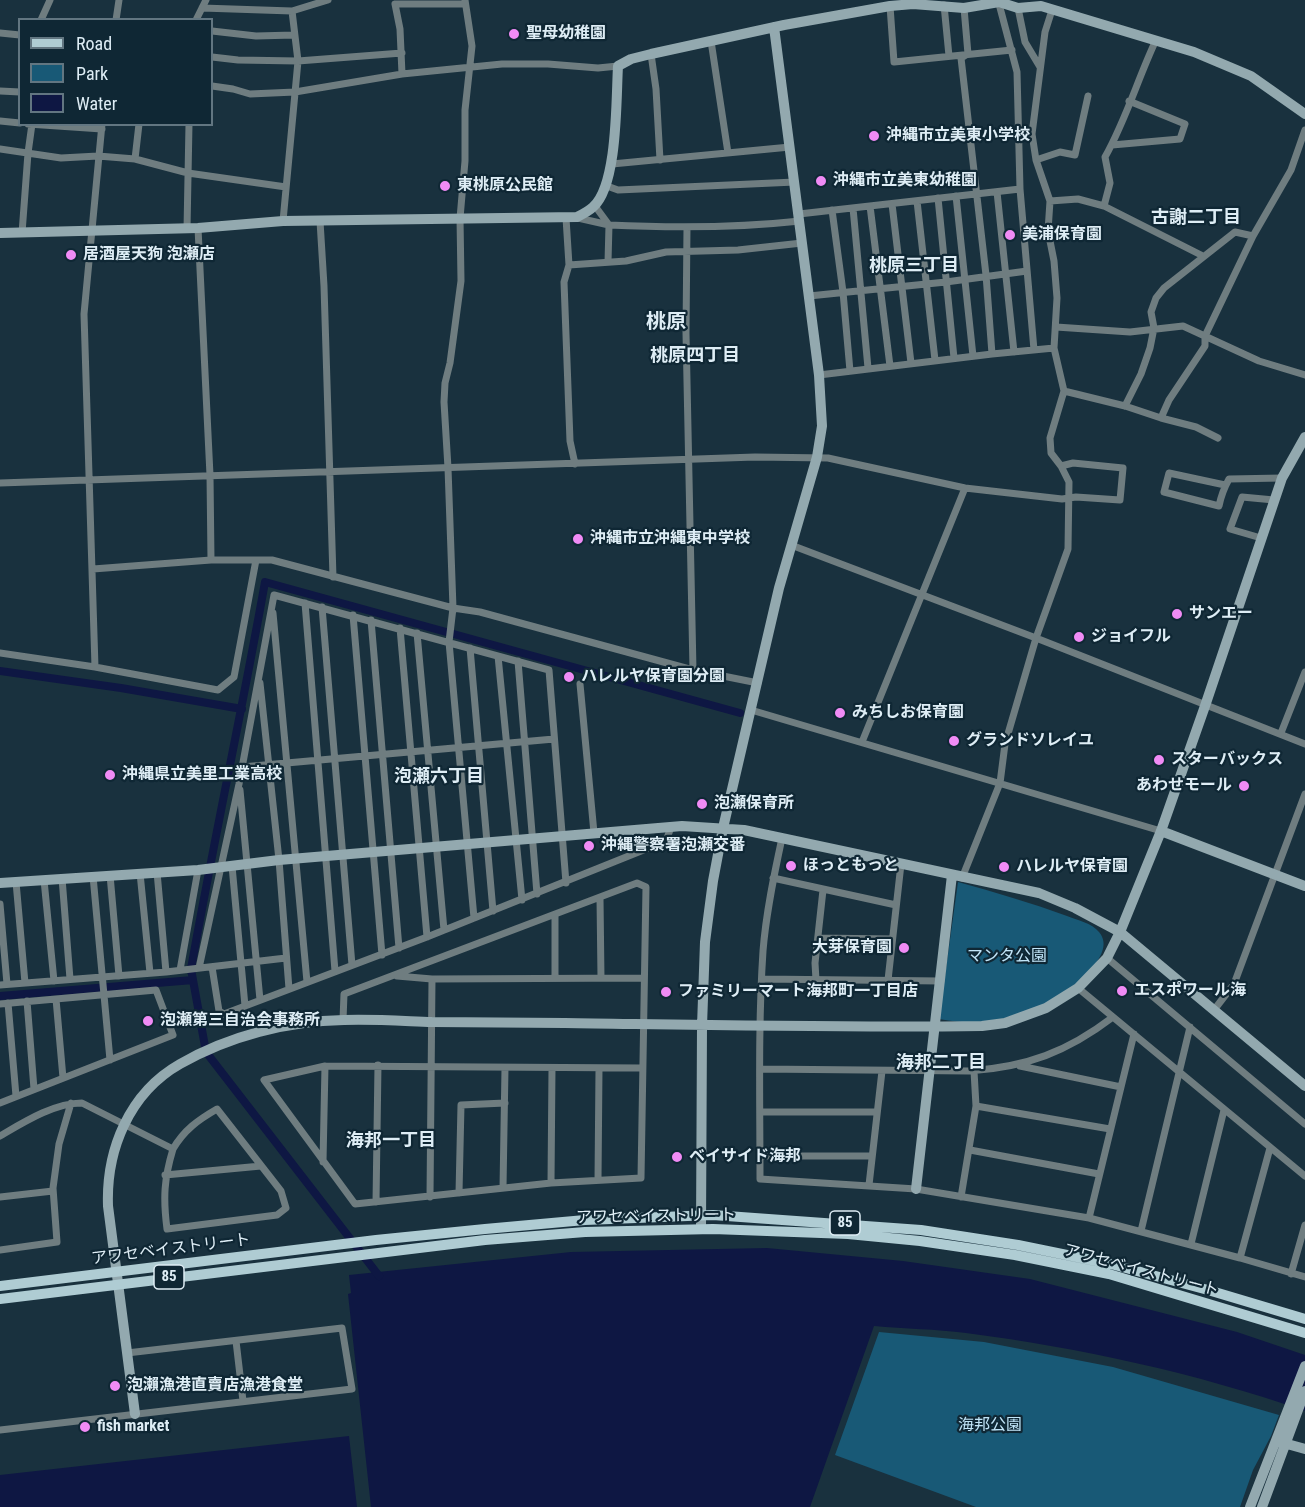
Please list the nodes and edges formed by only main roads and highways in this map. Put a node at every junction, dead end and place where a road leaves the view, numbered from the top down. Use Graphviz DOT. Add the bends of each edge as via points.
graph roads {
  1 [pos="0,1286"];
  2 [pos="0,1299"];
  3 [pos="1305,1319"];
  4 [pos="1305,1333"];
  1 -- 3 [label="main road, アワセベイストリート / 85" via="376,1240 585,1220 701,1215 921,1230 1018,1245 1111,1264"];
  2 -- 4 [label="main road, アワセベイストリート / 85" via="485,1240 701,1229 848,1234 1015,1255 1108,1274"];
}
